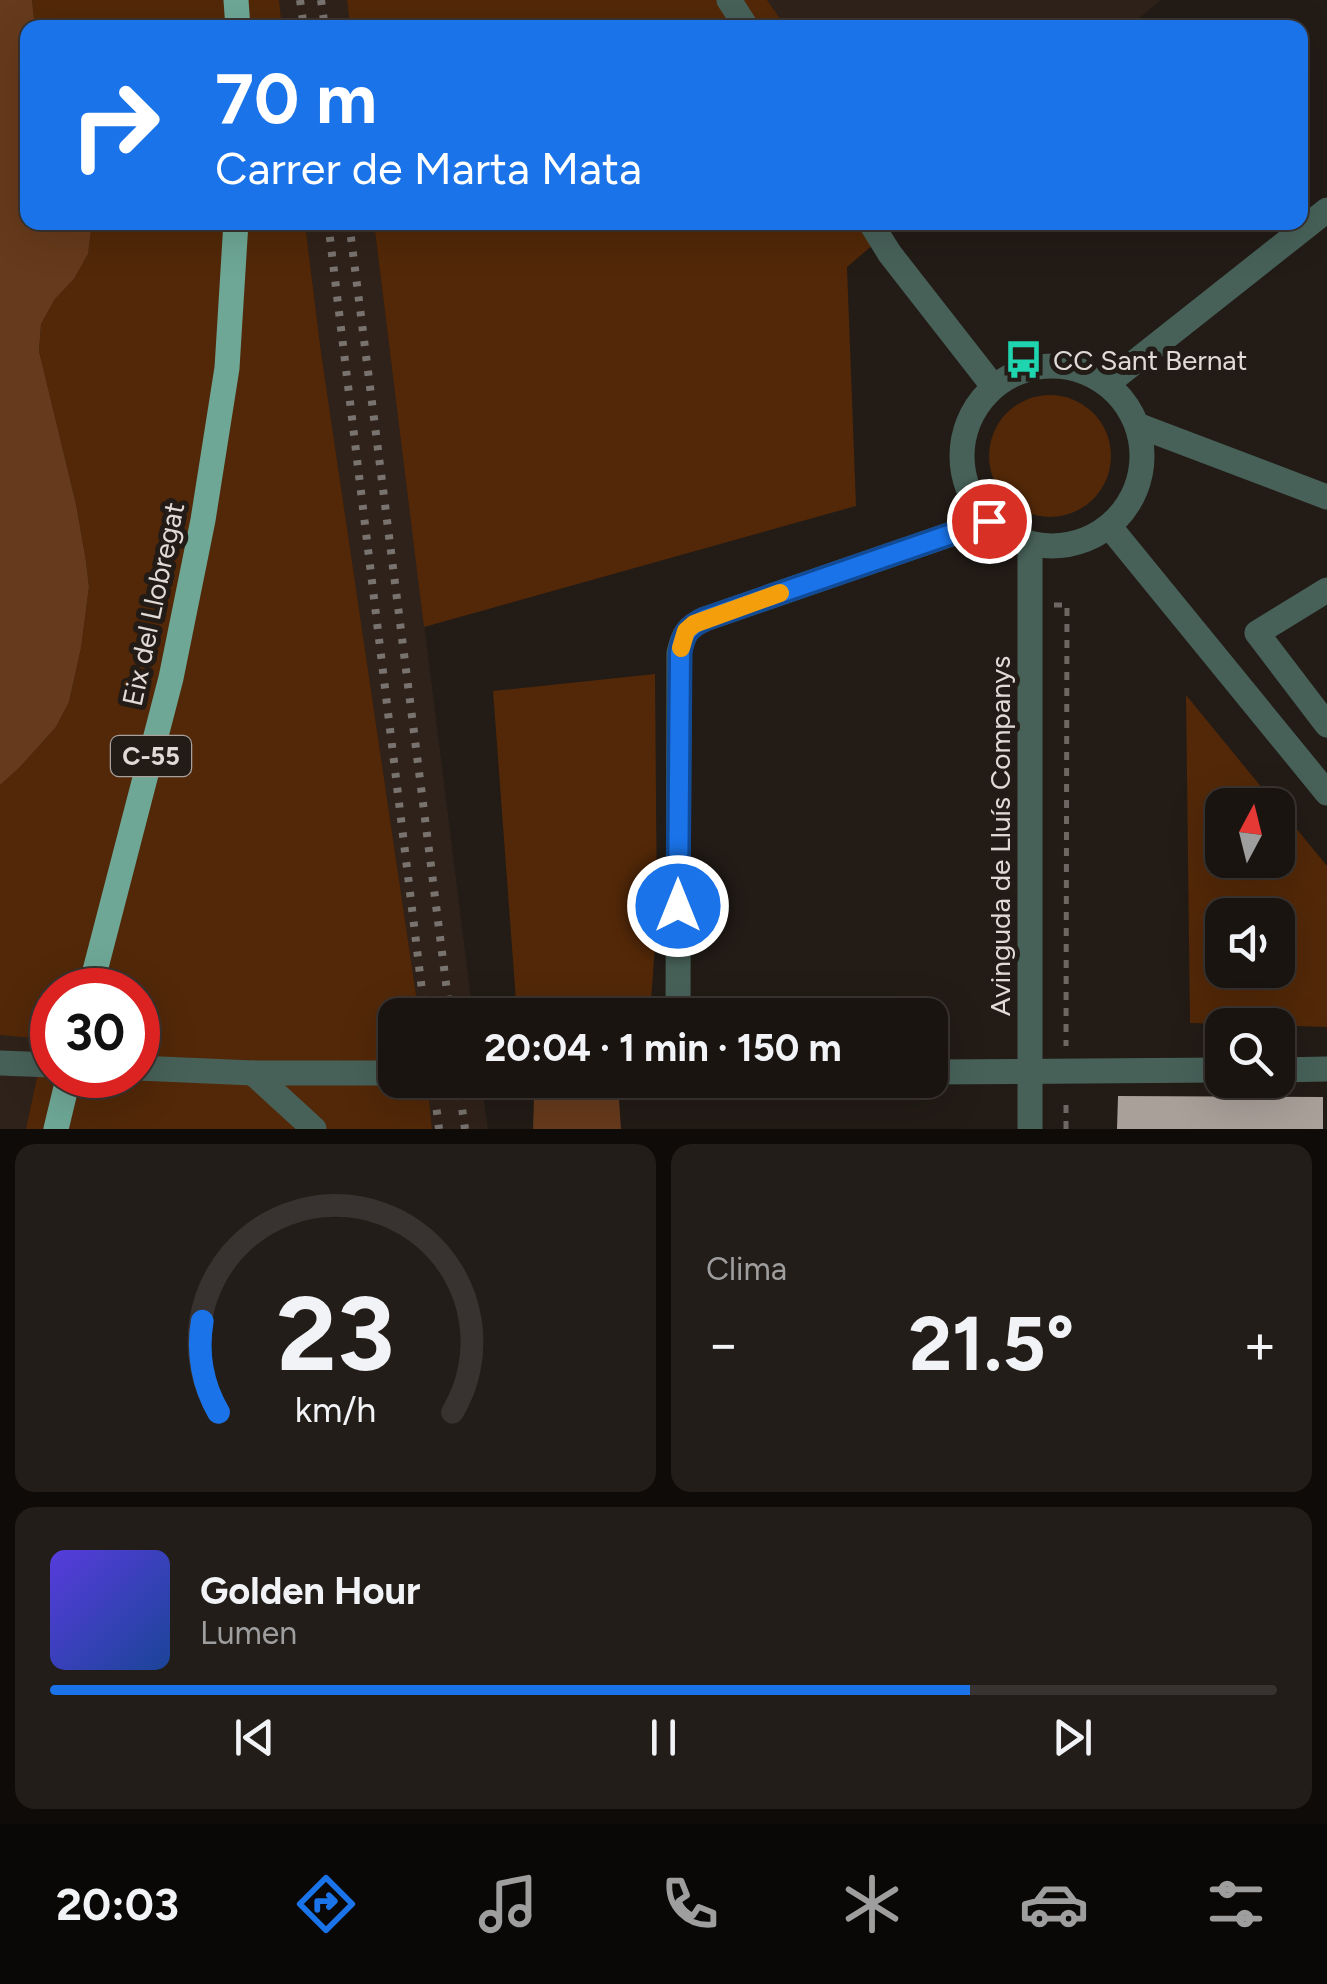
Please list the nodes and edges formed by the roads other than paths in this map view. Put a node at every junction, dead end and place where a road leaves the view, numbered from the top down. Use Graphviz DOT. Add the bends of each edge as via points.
graph roads {
  1 [pos="236,230"];
  2 [pos="875,230"];
  3 [pos="1302,230"];
  4 [pos="1107,384"];
  5 [pos="994,386"];
  6 [pos="1137,425"];
  7 [pos="1327,497"];
  8 [pos="989,521"];
  9 [pos="1109,526"];
  10 [pos="1030,544"];
  11 [pos="1327,590"];
  12 [pos="1327,725"];
  13 [pos="1327,794"];
  14 [pos="96,968"];
  15 [pos="678,998"];
  16 [pos="0,1063"];
  17 [pos="30,1064"];
  18 [pos="160,1069"];
  19 [pos="1205,1070"];
  20 [pos="1295,1070"];
  21 [pos="1327,1070"];
  22 [pos="1031,1071"];
  23 [pos="948,1072"];
  24 [pos="253,1073"];
  25 [pos="378,1073"];
  26 [pos="63,1098"];
  27 [pos="56,1129"];
  28 [pos="314,1129"];
  29 [pos="1030,1129"];
  1 -- 14 [label="main road, Eix del Llobregat / C-55" via="227,368 203,520 171,678"];
  2 -- 5 [label="street"];
  3 -- 4 [label="street"];
  4 -- 5 [label="street" via="1050,365 1020,370"];
  4 -- 6 [label="street"];
  5 -- 8 [label="street" via="970,416 961,454 964,479"];
  6 -- 7 [label="street"];
  6 -- 9 [label="street" via="1139,480"];
  8 -- 10 [label="street"];
  8 -- 15 [label="street" via="686,631 680,653"];
  9 -- 10 [label="street" via="1085,540"];
  9 -- 13 [label="street"];
  10 -- 22 [label="street, Avinguda de Lluís Companys"];
  11 -- 12 [label="street" via="1257,633"];
  16 -- 17 [label="street"];
  18 -- 24 [label="street"];
  19 -- 22 [label="street"];
  20 -- 21 [label="street"];
  22 -- 23 [label="street"];
  22 -- 29 [label="street, Avinguda de Lluís Companys"];
  24 -- 25 [label="street"];
  24 -- 28 [label="street"];
  26 -- 27 [label="main road"];
}
